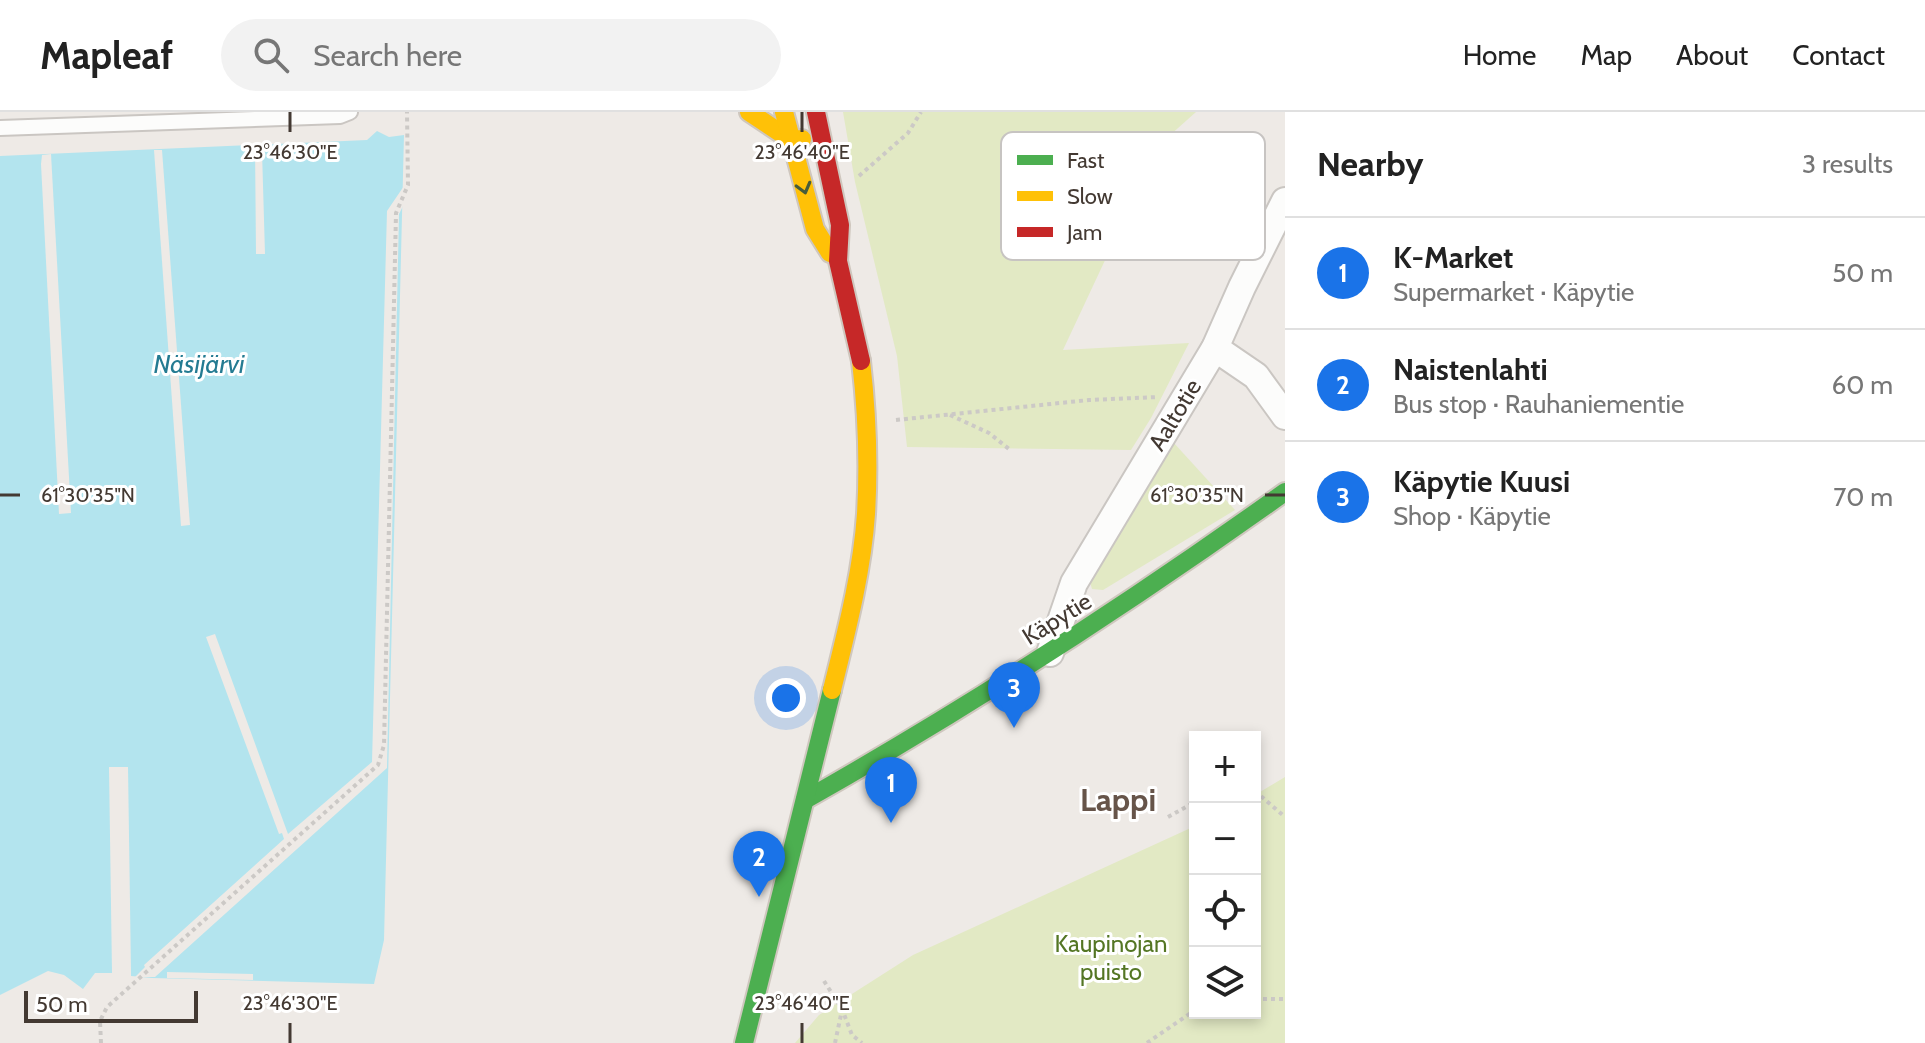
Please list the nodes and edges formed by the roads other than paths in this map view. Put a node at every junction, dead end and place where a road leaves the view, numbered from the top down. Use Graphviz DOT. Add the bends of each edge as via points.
graph roads {
  1 [pos="350,112"];
  2 [pos="749,112"];
  3 [pos="784,112"];
  4 [pos="816,112"];
  5 [pos="0,128"];
  6 [pos="821,136"];
  7 [pos="791,140"];
  8 [pos="1285,201"];
  9 [pos="1265,241"];
  10 [pos="1256,260"];
  11 [pos="838,261"];
  12 [pos="1215,348"];
  13 [pos="1285,416"];
  14 [pos="1285,492"];
  15 [pos="1050,653"];
  16 [pos="805,800"];
  17 [pos="744,1043"];
  1 -- 5 [label="lane"];
  2 -- 7 [label="street"];
  3 -- 7 [label="street"];
  4 -- 6 [label="street"];
  6 -- 7 [label="street"];
  6 -- 11 [label="street" via="840,225"];
  7 -- 11 [label="street, one-way" via="815,229"];
  8 -- 9 [label="street, Aaltotie"];
  10 -- 12 [label="street, Aaltotie"];
  11 -- 16 [label="street" via="860,351 866,516 844,640"];
  12 -- 13 [label="street" via="1256,376"];
  12 -- 15 [label="street, Aaltotie" via="1074,583"];
  14 -- 15 [label="street, Käpytie"];
  15 -- 16 [label="street, Käpytie"];
  16 -- 17 [label="street"];
}
